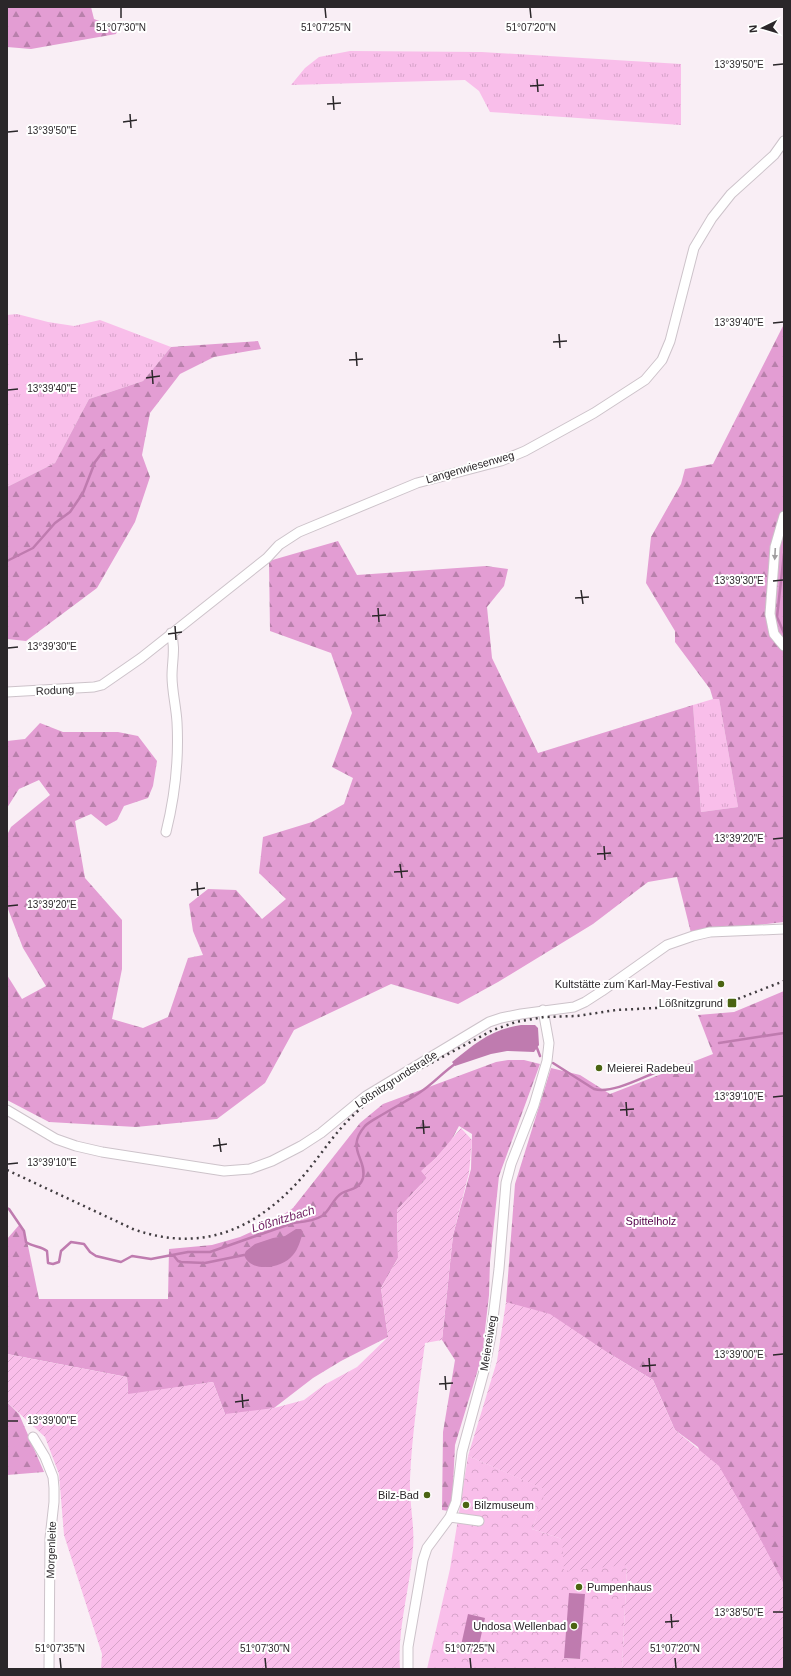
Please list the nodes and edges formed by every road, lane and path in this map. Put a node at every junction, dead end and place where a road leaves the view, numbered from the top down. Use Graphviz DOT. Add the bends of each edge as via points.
graph roads {
  1 [pos="784,141"];
  2 [pos="784,516"];
  3 [pos="171,633"];
  4 [pos="784,646"];
  5 [pos="102,685"];
  6 [pos="7,692"];
  7 [pos="166,832"];
  8 [pos="784,929"];
  9 [pos="543,1010"];
  10 [pos="7,1110"];
  11 [pos="33,1437"];
  12 [pos="450,1517"];
  13 [pos="479,1522"];
  14 [pos="49,1669"];
  15 [pos="408,1669"];
  1 -- 3 [label="street, Langenwiesenweg" via="774,155 731,194 712,218 694,248 670,341 662,360 645,380 594,413 525,451 501,461 417,483 299,532 279,545 267,558"];
  2 -- 4 [label="street, one-way" via="775,547 770,614 774,634"];
  3 -- 5 [label="street, Langenwiesenweg"];
  3 -- 7 [label="street" via="174,642 172,675 178,748 176,782"];
  5 -- 6 [label="street, Rodung"];
  8 -- 9 [label="street, Lößnitzgrundstraße" via="710,932 693,936 667,945 585,1002 574,1007"];
  9 -- 10 [label="street, Lößnitzgrundstraße" via="489,1022 366,1096 301,1146 250,1169 224,1171 76,1146 56,1139"];
  9 -- 12 [label="street, Meiereiweg" via="549,1043 548,1061 506,1183 491,1335 462,1452 456,1502"];
  11 -- 14 [label="street, Morgenleite" via="45,1456 53,1477 54,1488 50,1538"];
  12 -- 13 [label="street"];
  12 -- 15 [label="street, Meiereiweg" via="427,1548 423,1560 408,1647"];
}
